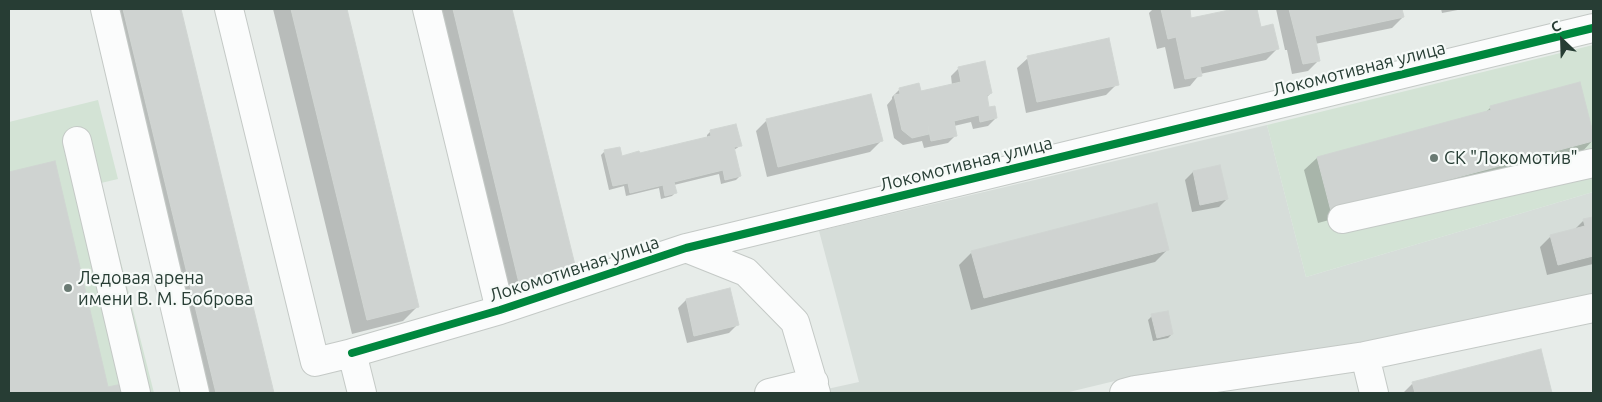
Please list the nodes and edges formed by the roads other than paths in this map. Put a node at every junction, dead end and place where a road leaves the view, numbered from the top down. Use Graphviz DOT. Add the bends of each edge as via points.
graph roads {
  1 [pos="105,9"];
  2 [pos="229,9"];
  3 [pos="427,9"];
  4 [pos="1593,28"];
  5 [pos="77,142"];
  6 [pos="1593,163"];
  7 [pos="1342,218"];
  8 [pos="686,248"];
  9 [pos="1593,308"];
  10 [pos="500,310"];
  11 [pos="352,353"];
  12 [pos="1365,356"];
  13 [pos="815,388"];
  14 [pos="136,393"];
  15 [pos="195,393"];
  16 [pos="362,393"];
  17 [pos="769,393"];
  18 [pos="1124,393"];
  19 [pos="1374,393"];
  1 -- 15 [label="street"];
  2 -- 11 [label="street, Локомотивная улица" via="315,362"];
  3 -- 10 [label="street"];
  4 -- 8 [label="street, Локомотивная улица"];
  5 -- 14 [label="street"];
  6 -- 7 [label="street"];
  8 -- 10 [label="street, Локомотивная улица"];
  8 -- 13 [label="street" via="746,272 795,322"];
  9 -- 12 [label="street"];
  10 -- 11 [label="street, Локомотивная улица"];
  11 -- 16 [label="street"];
  12 -- 18 [label="street"];
  12 -- 19 [label="street"];
  13 -- 17 [label="street"];
}
